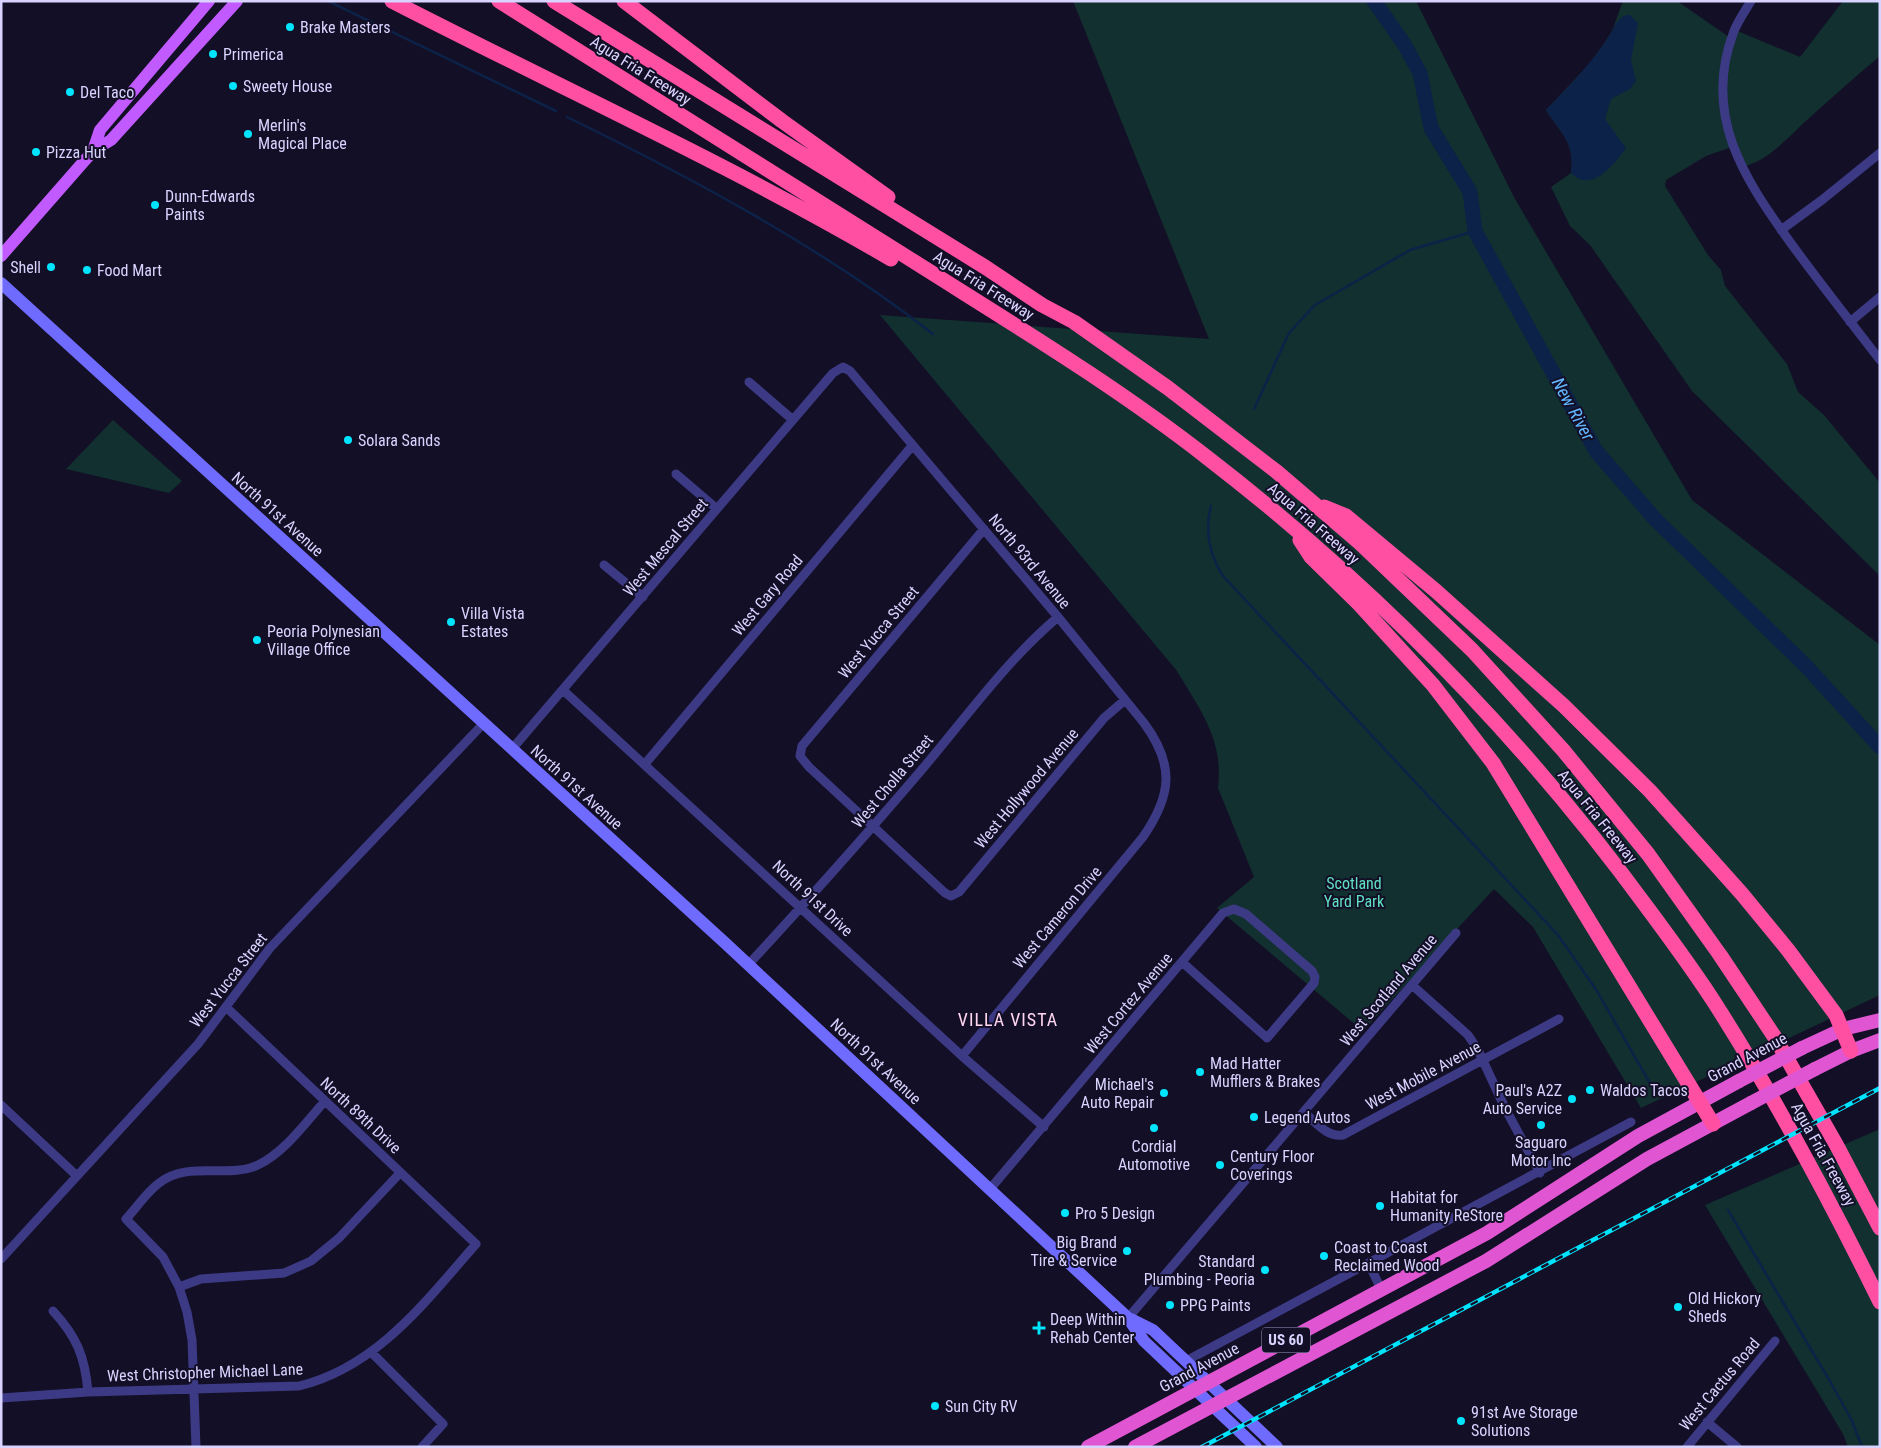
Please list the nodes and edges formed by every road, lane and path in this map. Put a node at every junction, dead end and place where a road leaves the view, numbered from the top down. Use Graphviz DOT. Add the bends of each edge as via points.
graph roads {
  1 [pos="237,1"];
  2 [pos="392,1"];
  3 [pos="499,1"];
  4 [pos="554,1"];
  5 [pos="624,1"];
  6 [pos="1750,1"];
  7 [pos="206,4"];
  8 [pos="171,75"];
  9 [pos="93,151"];
  10 [pos="1880,153"];
  11 [pos="1781,230"];
  12 [pos="1,256"];
  13 [pos="1,283"];
  14 [pos="1880,297"];
  15 [pos="1074,322"];
  16 [pos="1850,322"];
  17 [pos="1055,350"];
  18 [pos="1880,360"];
  19 [pos="843,367"];
  20 [pos="749,382"];
  21 [pos="793,420"];
  22 [pos="912,446"];
  23 [pos="676,474"];
  24 [pos="1309,500"];
  25 [pos="717,509"];
  26 [pos="1290,524"];
  27 [pos="984,530"];
  28 [pos="604,565"];
  29 [pos="643,597"];
  30 [pos="1058,618"];
  31 [pos="564,690"];
  32 [pos="1125,700"];
  33 [pos="484,724"];
  34 [pos="512,749"];
  35 [pos="645,764"];
  36 [pos="1166,791"];
  37 [pos="874,827"];
  38 [pos="800,906"];
  39 [pos="1456,933"];
  40 [pos="1182,962"];
  41 [pos="748,964"];
  42 [pos="1412,985"];
  43 [pos="226,1007"];
  44 [pos="1560,1019"];
  45 [pos="1880,1020"];
  46 [pos="1844,1030"];
  47 [pos="1880,1040"];
  48 [pos="1851,1050"];
  49 [pos="962,1056"];
  50 [pos="1483,1060"];
  51 [pos="325,1102"];
  52 [pos="1701,1102"];
  53 [pos="2,1109"];
  54 [pos="1304,1112"];
  55 [pos="1631,1122"];
  56 [pos="1713,1124"];
  57 [pos="1044,1127"];
  58 [pos="400,1173"];
  59 [pos="1540,1173"];
  60 [pos="77,1176"];
  61 [pos="990,1189"];
  62 [pos="1880,1228"];
  63 [pos="476,1244"];
  64 [pos="1,1259"];
  65 [pos="1369,1264"];
  66 [pos="179,1287"];
  67 [pos="1381,1289"];
  68 [pos="1880,1302"];
  69 [pos="53,1311"];
  70 [pos="1128,1318"];
  71 [pos="1774,1341"];
  72 [pos="372,1353"];
  73 [pos="1186,1361"];
  74 [pos="1208,1382"];
  75 [pos="1194,1389"];
  76 [pos="193,1390"];
  77 [pos="88,1392"];
  78 [pos="1,1398"];
  79 [pos="1227,1399"];
  80 [pos="1213,1406"];
  81 [pos="1708,1422"];
  82 [pos="196,1447"];
  83 [pos="422,1447"];
  84 [pos="1088,1447"];
  85 [pos="1135,1447"];
  86 [pos="1256,1447"];
  87 [pos="1278,1447"];
  88 [pos="1687,1447"];
  89 [pos="1737,1447"];
  1 -- 8 [label="main road"];
  2 -- 17 [label="highway" via="798,205 1019,339"];
  3 -- 17 [label="highway, Agua Fria Freeway"];
  4 -- 15 [label="highway, Agua Fria Freeway"];
  5 -- 15 [label="highway" via="884,194 1047,297"];
  6 -- 11 [label="street" via="1728,51 1724,103 1732,147"];
  7 -- 8 [label="main road" via="198,23 169,60"];
  7 -- 9 [label="main road" via="100,130"];
  8 -- 9 [label="main road" via="112,140"];
  9 -- 12 [label="main road"];
  10 -- 11 [label="street"];
  11 -- 16 [label="street"];
  13 -- 33 [label="main road, North 91st Avenue"];
  14 -- 16 [label="street"];
  15 -- 24 [label="highway, Agua Fria Freeway" via="1168,388"];
  16 -- 18 [label="street"];
  17 -- 26 [label="highway, Agua Fria Freeway" via="1178,435"];
  19 -- 21 [label="street, West Mescal Street" via="833,373"];
  19 -- 22 [label="street, North 93rd Avenue" via="850,371"];
  20 -- 21 [label="street"];
  21 -- 25 [label="street, West Mescal Street"];
  22 -- 27 [label="street, North 93rd Avenue"];
  22 -- 35 [label="street, West Gary Road"];
  23 -- 25 [label="street"];
  24 -- 46 [label="highway" via="1346,516 1391,553 1604,744 1742,894 1822,994"];
  24 -- 62 [label="highway, Agua Fria Freeway" via="1367,549 1472,650 1564,750 1648,854 1774,1036 1838,1146"];
  25 -- 29 [label="street, West Mescal Street"];
  26 -- 52 [label="highway" via="1311,557 1433,685 1493,763"];
  26 -- 68 [label="highway, Agua Fria Freeway" via="1436,659 1524,752 1603,847 1719,1010 1823,1188"];
  27 -- 30 [label="street, North 93rd Avenue"];
  27 -- 37 [label="street, West Yucca Street" via="802,746 800,756 809,767"];
  28 -- 29 [label="street"];
  29 -- 31 [label="street, West Mescal Street"];
  30 -- 32 [label="street, North 93rd Avenue"];
  30 -- 37 [label="street, West Cholla Street" via="1012,663"];
  31 -- 34 [label="street, West Mescal Street"];
  31 -- 35 [label="street, North 91st Drive"];
  32 -- 36 [label="street, North 93rd Avenue" via="1154,737 1166,768"];
  32 -- 37 [label="street, West Hollywood Avenue" via="1104,718 959,892 951,896 945,893"];
  33 -- 34 [label="main road, North 91st Avenue"];
  33 -- 43 [label="street, West Yucca Street" via="270,948"];
  34 -- 41 [label="main road, North 91st Avenue"];
  35 -- 38 [label="street, North 91st Drive"];
  36 -- 49 [label="street, West Cameron Drive" via="1158,815 1143,837"];
  37 -- 38 [label="street, West Cholla Street"];
  38 -- 41 [label="street, West Cholla Street"];
  38 -- 49 [label="street, North 91st Drive"];
  39 -- 42 [label="street, West Scotland Avenue"];
  40 -- 40 [label="street, West Cortez Avenue" via="1267,1038 1315,977 1254,921 1234,909 1223,913"];
  40 -- 57 [label="street, West Cortez Avenue"];
  41 -- 61 [label="main road, North 91st Avenue"];
  42 -- 50 [label="street" via="1468,1035"];
  42 -- 54 [label="street, West Scotland Avenue"];
  43 -- 51 [label="street, North 89th Drive"];
  43 -- 60 [label="street, West Yucca Street" via="198,1044"];
  44 -- 50 [label="street, West Mobile Avenue"];
  45 -- 46 [label="highway, Grand Avenue / US 60"];
  46 -- 48 [label="highway"];
  46 -- 52 [label="highway, Grand Avenue / US 60, bridge" via="1802,1048"];
  47 -- 48 [label="highway, US 60"];
  48 -- 56 [label="highway, US 60, bridge"];
  49 -- 57 [label="street, North 91st Drive"];
  50 -- 54 [label="street, West Mobile Avenue" via="1343,1135 1329,1134"];
  50 -- 59 [label="street"];
  51 -- 58 [label="street, North 89th Drive"];
  51 -- 66 [label="street" via="274,1154 257,1165 245,1169 178,1173 166,1178 126,1219 163,1257"];
  52 -- 56 [label="highway"];
  52 -- 67 [label="highway, Grand Avenue / US 60" via="1638,1136 1487,1234"];
  53 -- 60 [label="street"];
  54 -- 70 [label="street, West Scotland Avenue"];
  55 -- 59 [label="street"];
  56 -- 79 [label="highway, US 60" via="1647,1159 1486,1261"];
  57 -- 61 [label="street, West Cortez Avenue"];
  58 -- 63 [label="street, North 89th Drive"];
  58 -- 66 [label="street" via="339,1238 311,1261 284,1274 201,1279"];
  59 -- 65 [label="street"];
  60 -- 64 [label="street, West Yucca Street"];
  61 -- 70 [label="main road, North 91st Avenue"];
  63 -- 72 [label="street, West Christopher Michael Lane" via="395,1333"];
  65 -- 67 [label="street"];
  65 -- 73 [label="street"];
  66 -- 76 [label="street" via="192,1340"];
  67 -- 74 [label="highway, Grand Avenue / US 60"];
  69 -- 77 [label="street" via="78,1343 86,1366"];
  70 -- 73 [label="main road, North 91st Avenue" via="1153,1330"];
  70 -- 75 [label="main road, North 91st Avenue" via="1144,1341"];
  71 -- 81 [label="street, West Cactus Road"];
  72 -- 76 [label="street, West Christopher Michael Lane" via="323,1380 299,1386"];
  72 -- 83 [label="street" via="443,1424"];
  73 -- 74 [label="main road, North 91st Avenue"];
  74 -- 75 [label="highway, Grand Avenue / US 60"];
  74 -- 79 [label="main road, North 91st Avenue"];
  75 -- 80 [label="main road, North 91st Avenue"];
  75 -- 84 [label="highway, Grand Avenue / US 60"];
  76 -- 77 [label="street, West Christopher Michael Lane"];
  76 -- 82 [label="street"];
  77 -- 78 [label="street, West Christopher Michael Lane"];
  79 -- 80 [label="highway, US 60"];
  79 -- 87 [label="main road, North 91st Avenue"];
  80 -- 85 [label="highway, US 60"];
  80 -- 86 [label="main road, North 91st Avenue"];
  81 -- 88 [label="street, West Cactus Road"];
  81 -- 89 [label="street"];
}
